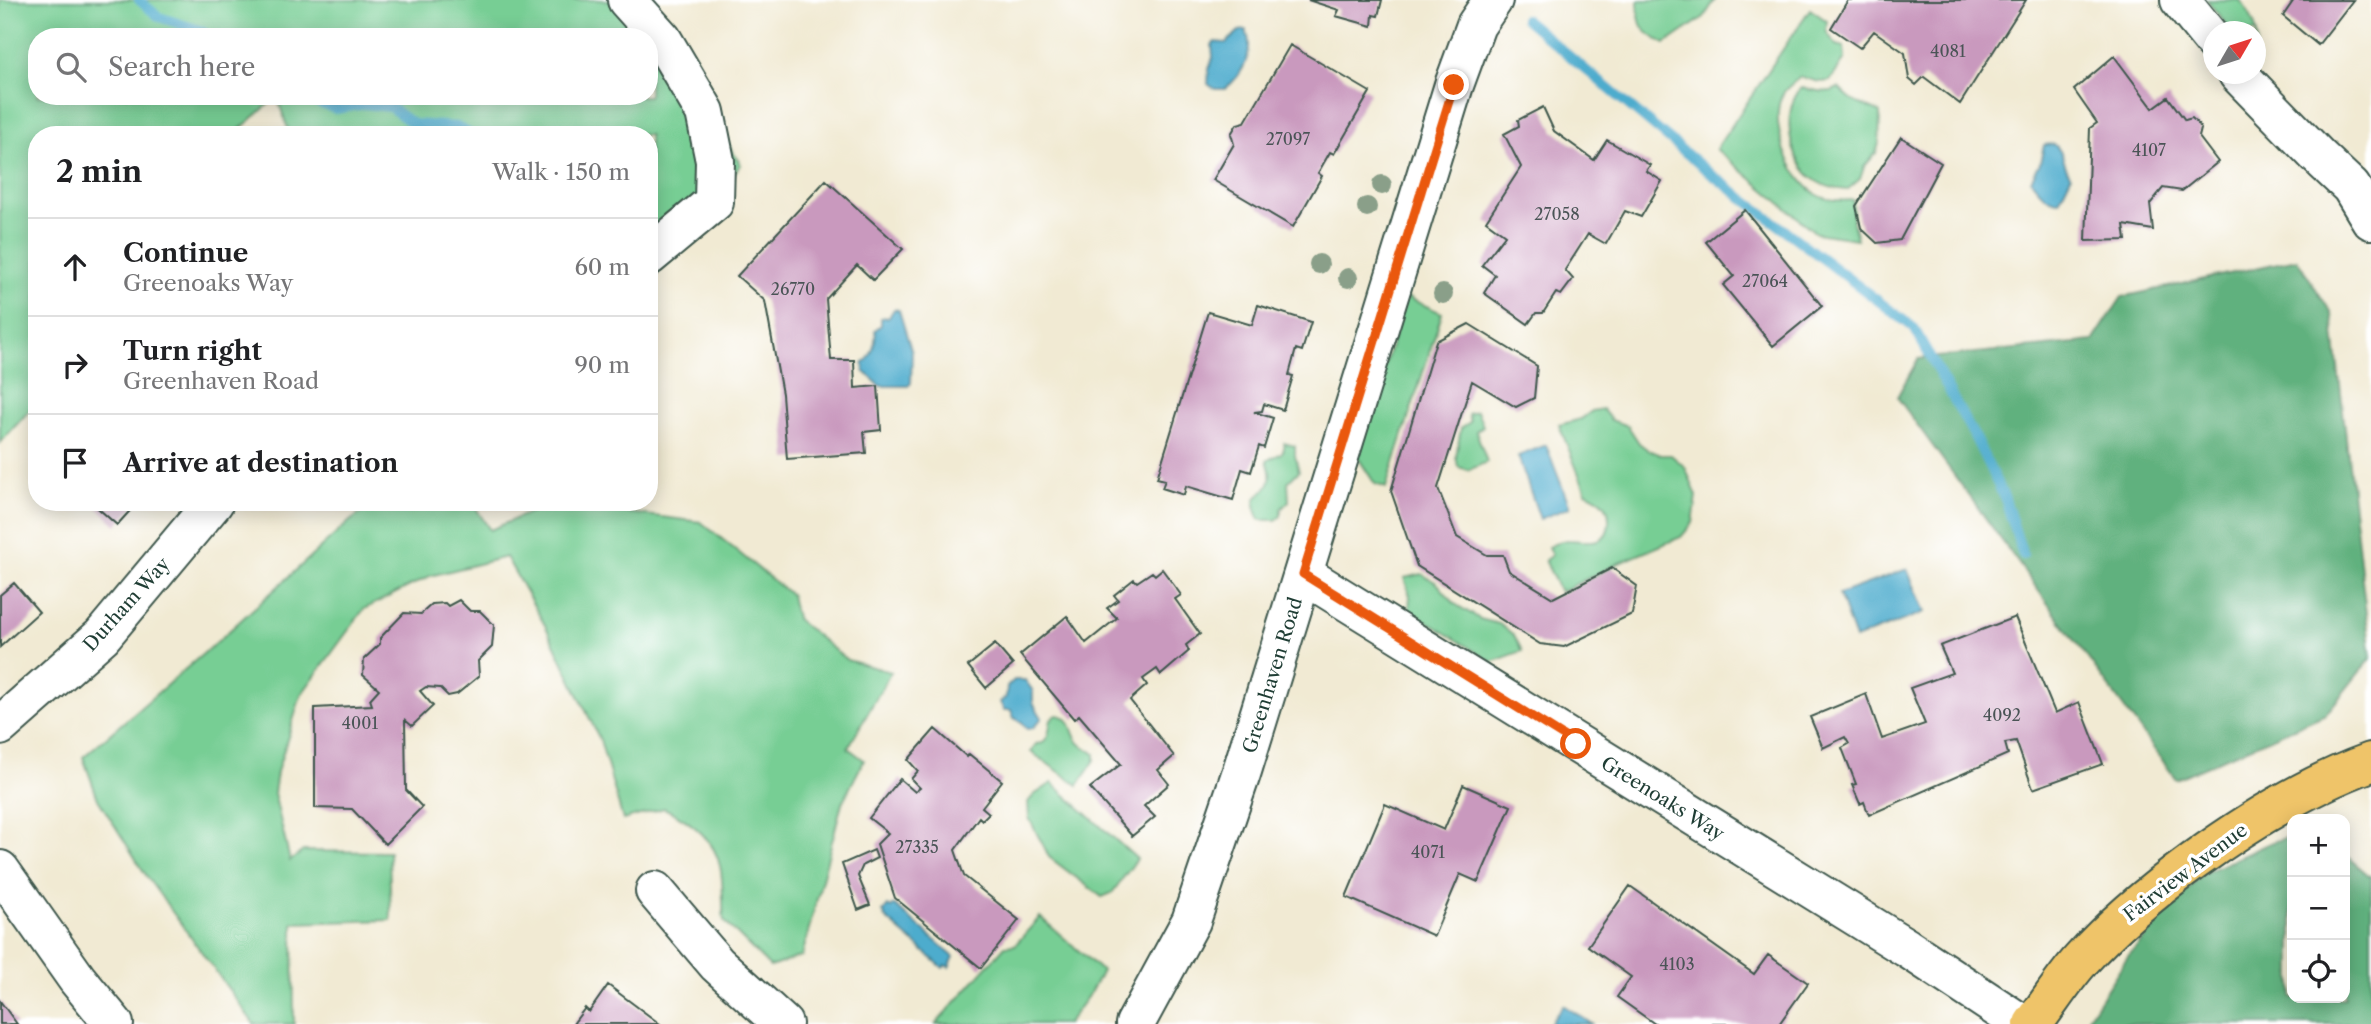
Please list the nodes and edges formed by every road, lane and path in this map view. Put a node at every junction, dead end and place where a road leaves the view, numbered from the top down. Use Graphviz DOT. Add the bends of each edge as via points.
graph roads {
  1 [pos="627,0"];
  2 [pos="1493,0"];
  3 [pos="2180,0"];
  4 [pos="653,28"];
  5 [pos="2203,28"];
  6 [pos="658,34"];
  7 [pos="2248,84"];
  8 [pos="2371,219"];
  9 [pos="658,249"];
  10 [pos="207,511"];
  11 [pos="1303,574"];
  12 [pos="0,726"];
  13 [pos="2371,762"];
  14 [pos="0,870"];
  15 [pos="655,891"];
  16 [pos="114,1024"];
  17 [pos="783,1024"];
  18 [pos="1135,1024"];
  19 [pos="2022,1024"];
  20 [pos="2033,1024"];
  1 -- 4 [label="street"];
  2 -- 11 [label="street, Greenhaven Road" via="1476,25 1454,85"];
  3 -- 5 [label="street"];
  6 -- 9 [label="street" via="705,112 715,161 714,202"];
  7 -- 8 [label="street" via="2351,187"];
  10 -- 12 [label="street, Durham Way" via="103,636"];
  11 -- 18 [label="street, Greenhaven Road" via="1191,921"];
  11 -- 19 [label="street, Greenoaks Way"];
  13 -- 20 [label="main road, Fairview Avenue" via="2282,803 2151,893 2079,962"];
  14 -- 16 [label="street" via="76,979"];
  15 -- 17 [label="street" via="717,964"];
}
